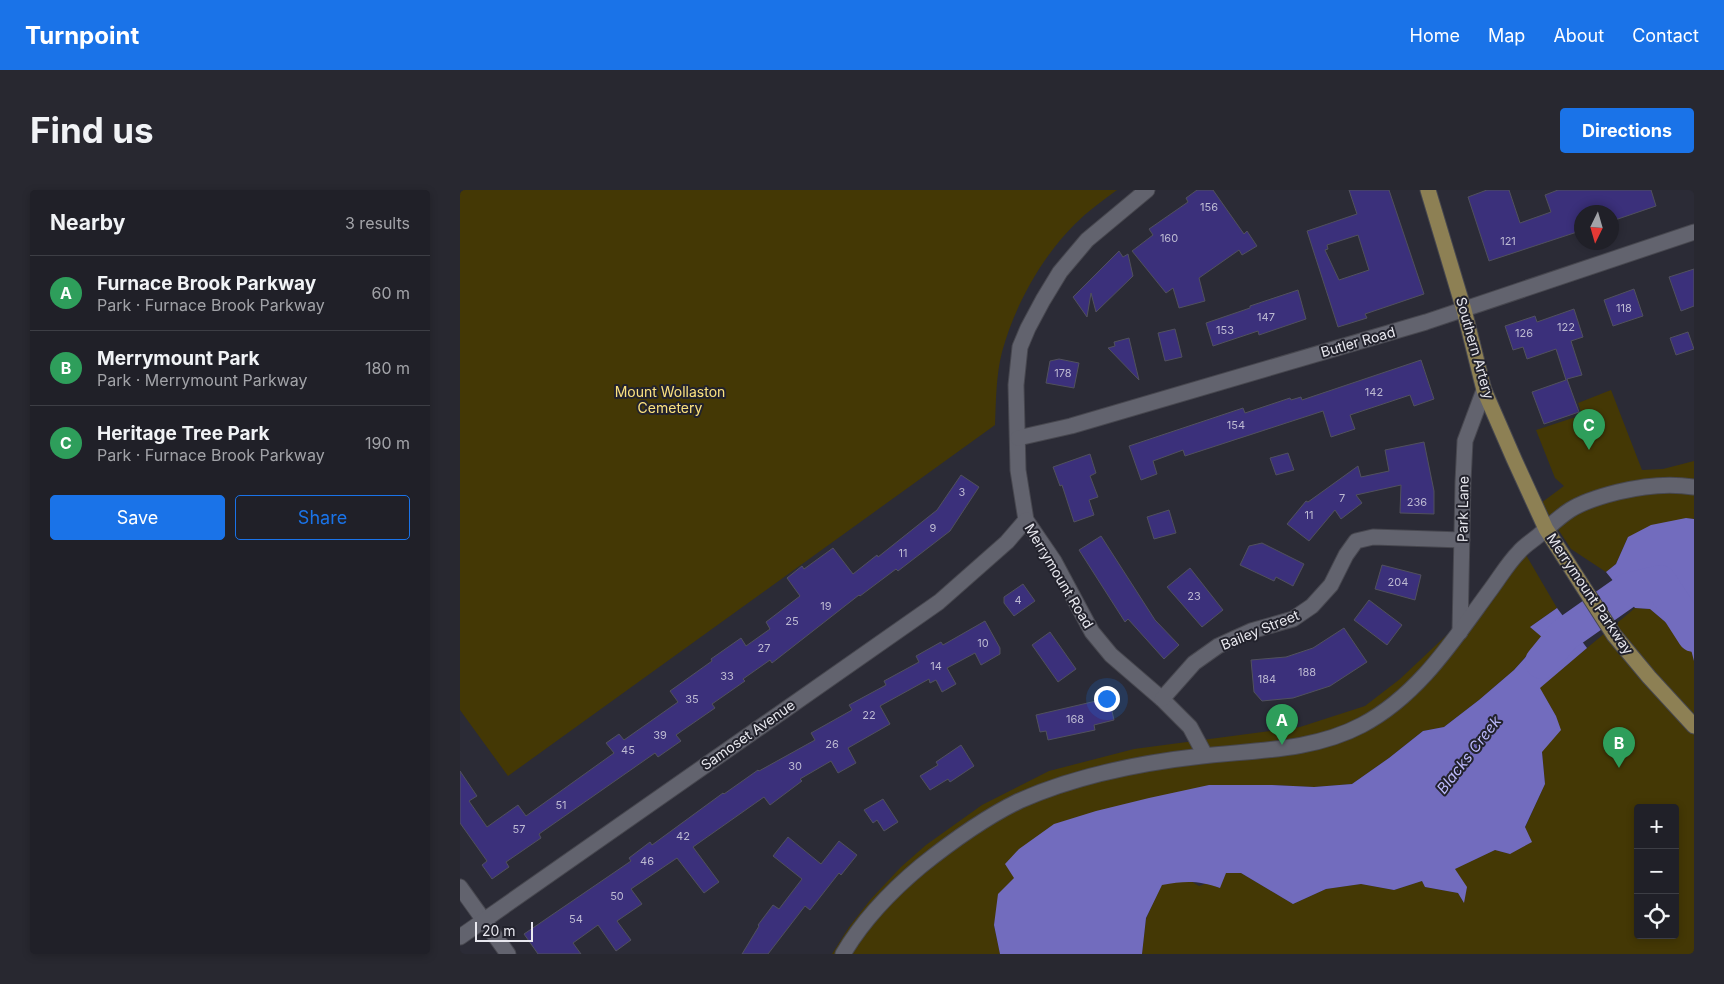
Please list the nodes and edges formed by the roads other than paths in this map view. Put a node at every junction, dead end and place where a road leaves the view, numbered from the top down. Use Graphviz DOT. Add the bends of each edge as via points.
graph roads {
  1 [pos="1147,190"];
  2 [pos="1428,190"];
  3 [pos="1694,232"];
  4 [pos="1464,310"];
  5 [pos="1484,390"];
  6 [pos="1018,438"];
  7 [pos="1694,487"];
  8 [pos="1026,520"];
  9 [pos="1546,529"];
  10 [pos="1462,540"];
  11 [pos="1460,632"];
  12 [pos="1162,699"];
  13 [pos="1694,726"];
  14 [pos="1205,756"];
  15 [pos="460,887"];
  16 [pos="484,920"];
  17 [pos="460,937"];
  18 [pos="508,954"];
  19 [pos="843,954"];
  1 -- 6 [label="street, Merrymount Road" via="1088,240 1060,272 1028,328 1020,347 1017,368 1015,408"];
  2 -- 4 [label="main road, Southern Artery"];
  3 -- 4 [label="street, Butler Road"];
  4 -- 5 [label="main road, Southern Artery"];
  4 -- 6 [label="street, Butler Road" via="1072,426"];
  5 -- 9 [label="main road, Southern Artery"];
  5 -- 10 [label="street, Park Lane" via="1465,441"];
  6 -- 8 [label="street, Merrymount Road" via="1018,470"];
  7 -- 9 [label="street" via="1660,485 1598,497 1571,509"];
  8 -- 12 [label="street, Merrymount Road" via="1054,561 1092,632 1111,655"];
  8 -- 16 [label="street, Samoset Avenue" via="1007,542 939,602"];
  9 -- 11 [label="street" via="1518,552"];
  9 -- 13 [label="main road, Merrymount Parkway" via="1614,635"];
  10 -- 11 [label="street, Park Lane"];
  10 -- 12 [label="street, Bailey Street" via="1373,537 1356,541 1331,585 1312,606 1293,619 1251,631 1218,646 1194,663"];
  11 -- 14 [label="street" via="1413,688 1390,708 1361,726 1324,740 1287,748"];
  12 -- 14 [label="street, Merrymount Road" via="1190,727"];
  14 -- 19 [label="street" via="1105,771 1018,802 984,820 904,880 871,916"];
  15 -- 16 [label="street"];
  16 -- 17 [label="street, Samoset Avenue"];
  16 -- 18 [label="street"];
}
